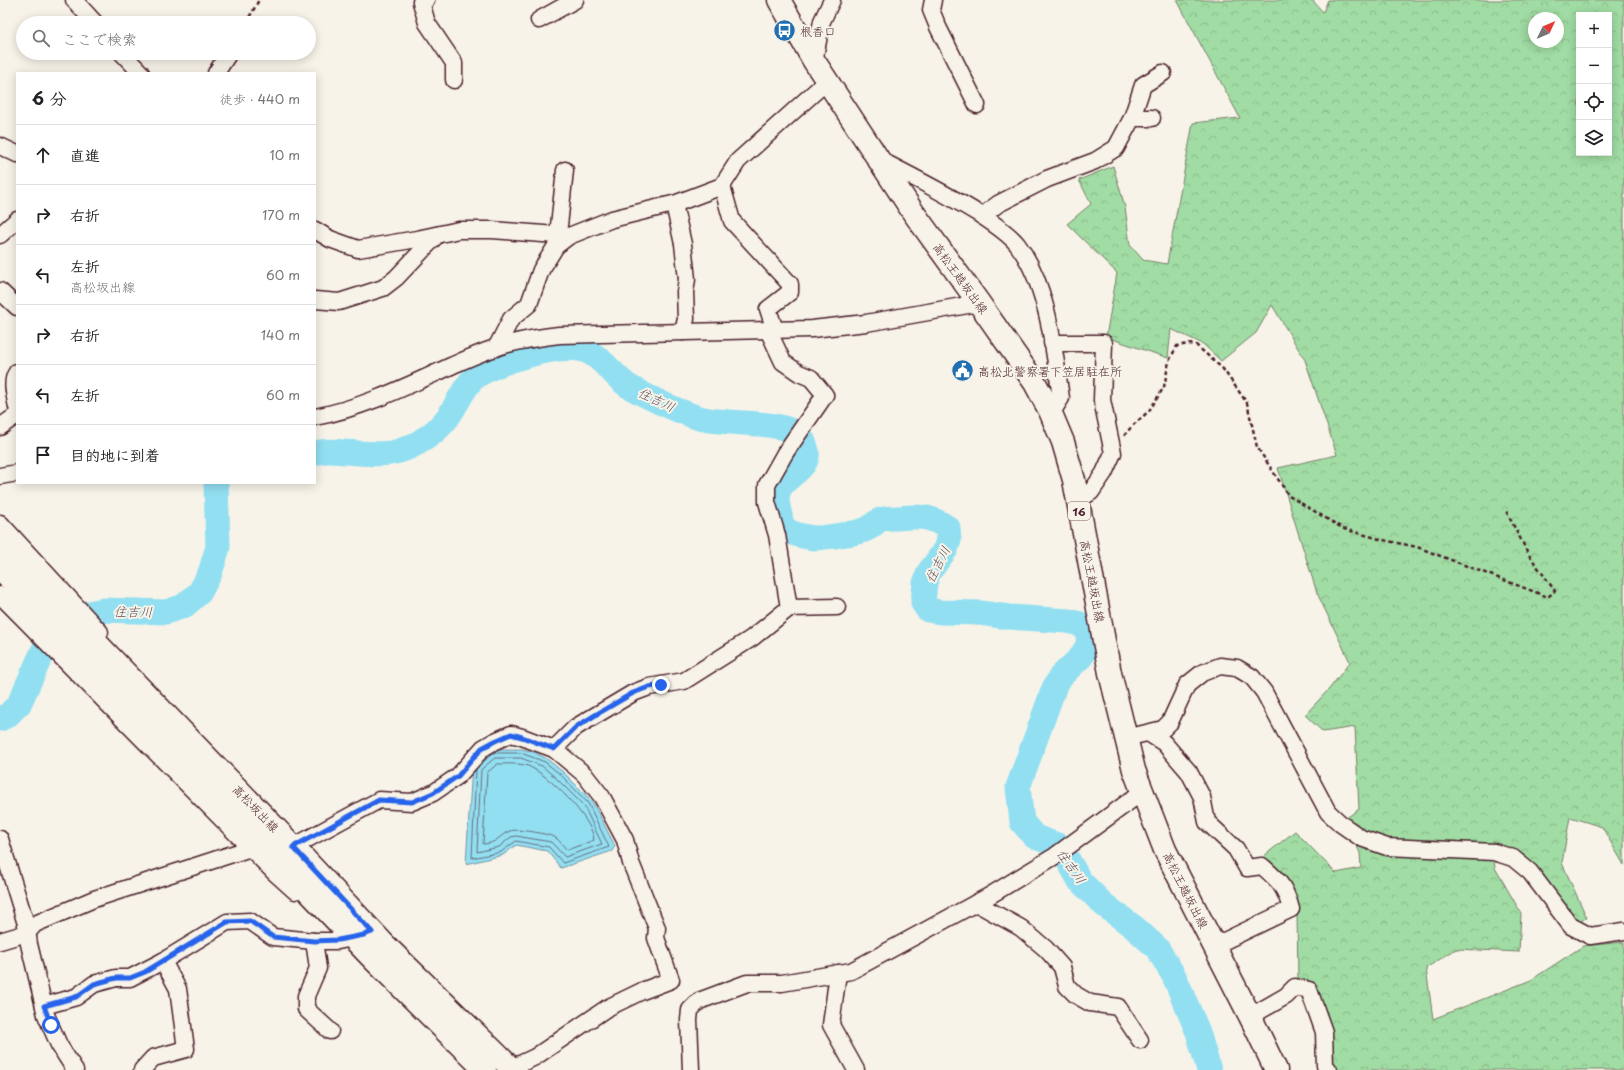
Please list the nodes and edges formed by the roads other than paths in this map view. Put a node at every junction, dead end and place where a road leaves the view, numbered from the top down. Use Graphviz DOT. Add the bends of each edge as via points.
graph roads {
  1 [pos="74,0"];
  2 [pos="575,0"];
  3 [pos="779,0"];
  4 [pos="832,0"];
  5 [pos="933,0"];
  6 [pos="422,1"];
  7 [pos="89,16"];
  8 [pos="539,20"];
  9 [pos="129,60"];
  10 [pos="224,60"];
  11 [pos="814,60"];
  12 [pos="140,72"];
  13 [pos="217,72"];
  14 [pos="1163,73"];
  15 [pos="454,80"];
  16 [pos="827,81"];
  17 [pos="977,105"];
  18 [pos="1132,118"];
  19 [pos="1152,118"];
  20 [pos="0,146"];
  21 [pos="16,154"];
  22 [pos="878,159"];
  23 [pos="566,170"];
  24 [pos="722,186"];
  25 [pos="674,204"];
  26 [pos="982,216"];
  27 [pos="16,221"];
  28 [pos="316,231"];
  29 [pos="0,235"];
  30 [pos="437,235"];
  31 [pos="563,236"];
  32 [pos="0,291"];
  33 [pos="316,300"];
  34 [pos="980,303"];
  35 [pos="16,306"];
  36 [pos="771,330"];
  37 [pos="683,332"];
  38 [pos="1052,343"];
  39 [pos="496,348"];
  40 [pos="16,374"];
  41 [pos="16,401"];
  42 [pos="1051,414"];
  43 [pos="16,416"];
  44 [pos="316,417"];
  45 [pos="0,427"];
  46 [pos="16,473"];
  47 [pos="0,476"];
  48 [pos="1078,501"];
  49 [pos="0,522"];
  50 [pos="0,543"];
  51 [pos="0,569"];
  52 [pos="0,595"];
  53 [pos="837,607"];
  54 [pos="789,608"];
  55 [pos="102,663"];
  56 [pos="1148,733"];
  57 [pos="1126,738"];
  58 [pos="554,749"];
  59 [pos="1142,792"];
  60 [pos="0,839"];
  61 [pos="288,842"];
  62 [pos="251,848"];
  63 [pos="319,902"];
  64 [pos="976,903"];
  65 [pos="1624,931"];
  66 [pos="27,932"];
  67 [pos="363,934"];
  68 [pos="0,941"];
  69 [pos="314,941"];
  70 [pos="1214,946"];
  71 [pos="163,961"];
  72 [pos="838,973"];
  73 [pos="44,1006"];
  74 [pos="1251,1016"];
  75 [pos="330,1031"];
  76 [pos="1140,1040"];
  77 [pos="75,1070"];
  78 [pos="142,1070"];
  79 [pos="485,1070"];
  80 [pos="514,1070"];
  81 [pos="691,1070"];
  82 [pos="856,1070"];
  83 [pos="1276,1070"];
  84 [pos="1329,1070"];
  1 -- 7 [label="street"];
  2 -- 8 [label="street"];
  3 -- 11 [label="main road, 高松王越坂出線 / 16"];
  4 -- 11 [label="street" via="822,21"];
  5 -- 17 [label="street" via="931,10 938,27"];
  6 -- 15 [label="street" via="427,23 454,63"];
  9 -- 12 [label="street"];
  10 -- 13 [label="street"];
  11 -- 16 [label="main road, 高松王越坂出線 / 16"];
  14 -- 18 [label="street" via="1143,86"];
  16 -- 22 [label="main road, 高松王越坂出線 / 16"];
  16 -- 24 [label="street" via="738,161"];
  18 -- 19 [label="street"];
  18 -- 26 [label="street" via="1116,148 1095,160 1047,179 998,204"];
  20 -- 21 [label="street"];
  22 -- 26 [label="street"];
  22 -- 34 [label="main road, 高松王越坂出線 / 16" via="913,212"];
  23 -- 31 [label="street"];
  24 -- 25 [label="street"];
  24 -- 36 [label="street" via="732,221 790,284 790,292 768,309"];
  25 -- 31 [label="street" via="612,219"];
  25 -- 37 [label="street" via="683,244 686,279 686,319"];
  26 -- 38 [label="street" via="1017,244 1030,264 1042,294"];
  27 -- 29 [label="street"];
  28 -- 30 [label="street" via="330,239 358,249"];
  30 -- 31 [label="street" via="459,230 492,230"];
  30 -- 33 [label="street" via="383,288 338,302"];
  31 -- 39 [label="street" via="541,270 528,304 511,320"];
  32 -- 35 [label="street"];
  34 -- 36 [label="street" via="866,323 812,329"];
  34 -- 42 [label="main road, 高松王越坂出線 / 16" via="1034,383"];
  36 -- 37 [label="street"];
  36 -- 54 [label="street" via="783,362 811,378 825,396 785,453 767,485 767,502 777,535"];
  37 -- 39 [label="street" via="559,335"];
  38 -- 42 [label="street" via="1061,398"];
  38 -- 48 [label="street" via="1104,343 1102,400 1113,453 1092,492"];
  39 -- 44 [label="street" via="367,403"];
  40 -- 41 [label="street"];
  42 -- 48 [label="main road, 高松王越坂出線 / 16" via="1063,442"];
  43 -- 45 [label="street"];
  46 -- 47 [label="street"];
  48 -- 57 [label="main road, 高松王越坂出線 / 16" via="1110,673"];
  49 -- 61 [label="street" via="274,821"];
  50 -- 55 [label="main road, 高松坂出線"];
  51 -- 55 [label="main road, 高松坂出線"];
  52 -- 62 [label="street"];
  53 -- 54 [label="street"];
  54 -- 58 [label="street" via="752,638 684,681 649,687 633,693 576,727"];
  55 -- 61 [label="main road, 高松坂出線"];
  55 -- 63 [label="main road, 高松坂出線"];
  56 -- 57 [label="street"];
  56 -- 65 [label="street" via="1163,729 1170,722 1187,685 1202,673 1220,666 1237,668 1252,677 1264,692 1328,812 1361,838 1387,847 1494,852 1513,858 1530,872 1571,926 1590,936"];
  56 -- 70 [label="street" via="1164,743 1188,772 1202,797 1207,822 1236,849 1247,868 1262,866 1281,882 1287,894 1291,908"];
  57 -- 59 [label="main road, 高松王越坂出線 / 16"];
  58 -- 61 [label="street" via="511,734 482,748 458,776 433,793 412,802 379,800"];
  58 -- 80 [label="street" via="584,774 602,797 625,840 631,863 657,928 656,938 671,980 607,1008"];
  59 -- 64 [label="street" via="1055,856"];
  59 -- 70 [label="main road, 高松王越坂出線 / 16" via="1165,850"];
  60 -- 66 [label="street"];
  61 -- 67 [label="main road, 高松坂出線"];
  62 -- 63 [label="street" via="296,892"];
  62 -- 66 [label="street" via="94,899 36,924"];
  63 -- 67 [label="main road, 高松坂出線"];
  64 -- 72 [label="street" via="851,970"];
  64 -- 76 [label="street" via="1021,928 1046,950 1062,967 1067,986 1076,995 1090,1003 1118,1007"];
  66 -- 68 [label="street"];
  66 -- 73 [label="street"];
  67 -- 69 [label="street" via="338,940"];
  67 -- 79 [label="main road, 高松坂出線"];
  67 -- 80 [label="main road, 高松坂出線"];
  69 -- 71 [label="street" via="273,937 250,921 227,922"];
  69 -- 75 [label="street" via="318,968 306,996 306,1009"];
  70 -- 74 [label="main road, 高松王越坂出線 / 16"];
  71 -- 73 [label="street" via="130,978 116,978 94,984 76,997"];
  71 -- 78 [label="street" via="178,989 186,1049 153,1058"];
  72 -- 81 [label="street" via="782,983 747,983 699,1001 690,1010"];
  72 -- 82 [label="street" via="831,1025"];
  73 -- 77 [label="street" via="59,1046"];
  74 -- 83 [label="main road, 高松王越坂出線 / 16"];
  74 -- 84 [label="street" via="1286,996 1295,987 1308,990 1324,1032 1324,1066"];
}
